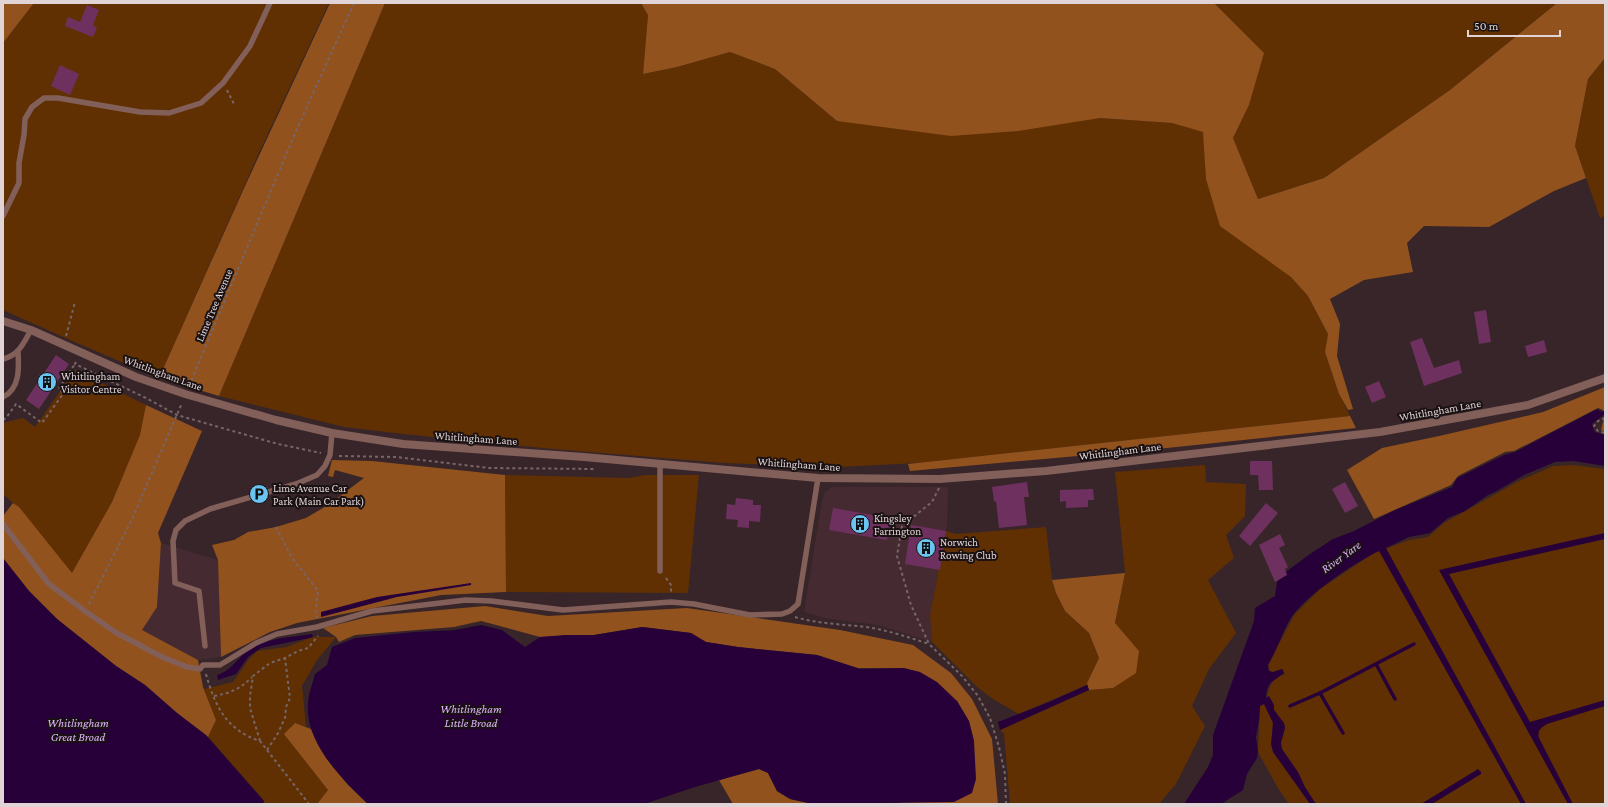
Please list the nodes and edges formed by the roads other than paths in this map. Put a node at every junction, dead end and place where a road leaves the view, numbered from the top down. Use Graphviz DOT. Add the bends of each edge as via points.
graph roads {
  1 [pos="270,3"];
  2 [pos="3,216"];
  3 [pos="3,321"];
  4 [pos="31,330"];
  5 [pos="18,352"];
  6 [pos="3,359"];
  7 [pos="1605,378"];
  8 [pos="3,397"];
  9 [pos="332,433"];
  10 [pos="660,464"];
  11 [pos="818,478"];
  12 [pos="3,524"];
  13 [pos="660,570"];
  14 [pos="205,646"];
  1 -- 2 [label="lane" via="250,46 224,83 201,103 169,113 140,112 58,98 44,98 32,107 25,119 19,184"];
  3 -- 4 [label="street, Whitlingham Lane"];
  4 -- 5 [label="lane"];
  4 -- 9 [label="street, Whitlingham Lane" via="136,377 185,394"];
  5 -- 6 [label="lane"];
  5 -- 8 [label="lane" via="17,380"];
  7 -- 11 [label="street, Whitlingham Lane" via="1528,405 1380,432 1046,471 940,479"];
  9 -- 10 [label="street, Whitlingham Lane" via="403,444"];
  9 -- 14 [label="lane" via="330,455 317,475 296,484 210,509 185,521 176,530 173,548 175,583 199,591"];
  10 -- 11 [label="street, Whitlingham Lane"];
  10 -- 13 [label="lane"];
  11 -- 12 [label="lane" via="798,604 782,614 750,615 671,602 563,610 466,600 372,611 277,634 256,643 220,665 203,665 200,669 187,667 162,657 115,632 85,611 49,584"];
}
